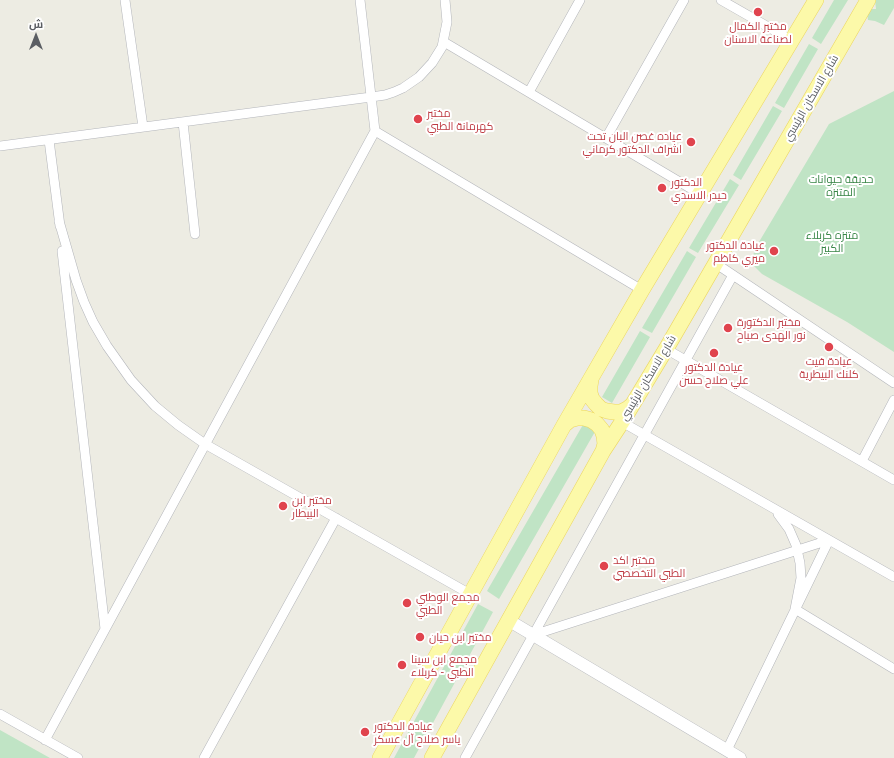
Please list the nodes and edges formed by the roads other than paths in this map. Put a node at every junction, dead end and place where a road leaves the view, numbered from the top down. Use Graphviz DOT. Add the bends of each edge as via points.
graph roads {
  1 [pos="125,0"];
  2 [pos="360,0"];
  3 [pos="446,0"];
  4 [pos="580,0"];
  5 [pos="721,0"];
  6 [pos="816,0"];
  7 [pos="868,0"];
  8 [pos="680,1"];
  9 [pos="791,40"];
  10 [pos="444,42"];
  11 [pos="529,92"];
  12 [pos="371,97"];
  13 [pos="183,122"];
  14 [pos="143,127"];
  15 [pos="375,131"];
  16 [pos="606,138"];
  17 [pos="49,140"];
  18 [pos="0,146"];
  19 [pos="700,194"];
  20 [pos="59,221"];
  21 [pos="195,234"];
  22 [pos="715,263"];
  23 [pos="733,275"];
  24 [pos="642,290"];
  25 [pos="666,348"];
  26 [pos="686,360"];
  27 [pos="591,380"];
  28 [pos="894,383"];
  29 [pos="894,400"];
  30 [pos="632,405"];
  31 [pos="622,422"];
  32 [pos="564,425"];
  33 [pos="644,435"];
  34 [pos="205,444"];
  35 [pos="603,451"];
  36 [pos="862,461"];
  37 [pos="894,480"];
  38 [pos="774,508"];
  39 [pos="336,518"];
  40 [pos="829,540"];
  41 [pos="797,550"];
  42 [pos="894,577"];
  43 [pos="470,594"];
  44 [pos="795,609"];
  45 [pos="508,620"];
  46 [pos="105,629"];
  47 [pos="533,635"];
  48 [pos="894,669"];
  49 [pos="0,714"];
  50 [pos="46,740"];
  51 [pos="727,750"];
  52 [pos="78,758"];
  53 [pos="204,758"];
  54 [pos="380,758"];
  55 [pos="432,758"];
  56 [pos="464,758"];
  57 [pos="740,758"];
  1 -- 14 [label="street"];
  2 -- 12 [label="street"];
  3 -- 10 [label="street" via="447,22"];
  4 -- 11 [label="street"];
  5 -- 9 [label="street"];
  6 -- 9 [label="main road"];
  7 -- 22 [label="main road, شارع الاسكان الرئيسي"];
  8 -- 16 [label="street"];
  9 -- 19 [label="main road"];
  10 -- 11 [label="street"];
  10 -- 12 [label="street" via="432,63 408,86 385,95"];
  11 -- 16 [label="street"];
  12 -- 13 [label="street"];
  12 -- 15 [label="street"];
  13 -- 14 [label="street"];
  13 -- 21 [label="street"];
  14 -- 17 [label="street"];
  15 -- 24 [label="street"];
  15 -- 34 [label="street"];
  16 -- 19 [label="street"];
  17 -- 18 [label="street"];
  17 -- 20 [label="street"];
  19 -- 24 [label="main road"];
  20 -- 34 [label="street" via="81,295 107,346 131,380 155,406"];
  20 -- 46 [label="street"];
  22 -- 23 [label="street"];
  22 -- 25 [label="main road, شارع الاسكان الرئيسي"];
  23 -- 26 [label="street"];
  23 -- 28 [label="street"];
  24 -- 27 [label="main road"];
  25 -- 26 [label="street"];
  25 -- 30 [label="main road, شارع الاسكان الرئيسي"];
  26 -- 33 [label="street"];
  26 -- 36 [label="street"];
  27 -- 30 [label="main road" via="592,399 601,409 621,412"];
  27 -- 32 [label="main road"];
  29 -- 36 [label="street"];
  30 -- 31 [label="main road, شارع الاسكان الرئيسي"];
  31 -- 33 [label="street"];
  31 -- 35 [label="main road, شارع الاسكان الرئيسي"];
  32 -- 35 [label="main road" via="577,418 591,420 597,424 604,436"];
  32 -- 43 [label="main road"];
  33 -- 38 [label="street"];
  33 -- 47 [label="street"];
  34 -- 39 [label="street"];
  34 -- 46 [label="street"];
  35 -- 45 [label="main road, شارع الاسكان الرئيسي"];
  36 -- 37 [label="street"];
  38 -- 40 [label="street"];
  38 -- 41 [label="street" via="789,529"];
  39 -- 43 [label="street"];
  39 -- 53 [label="street"];
  40 -- 41 [label="street"];
  40 -- 42 [label="street"];
  40 -- 44 [label="street"];
  41 -- 44 [label="street" via="801,578"];
  41 -- 47 [label="street"];
  43 -- 54 [label="main road"];
  44 -- 48 [label="street"];
  44 -- 51 [label="street"];
  45 -- 47 [label="street"];
  45 -- 55 [label="main road, شارع الاسكان الرئيسي"];
  46 -- 50 [label="street"];
  47 -- 51 [label="street"];
  47 -- 56 [label="street"];
  49 -- 50 [label="street"];
  50 -- 52 [label="street"];
  51 -- 57 [label="street"];
}
